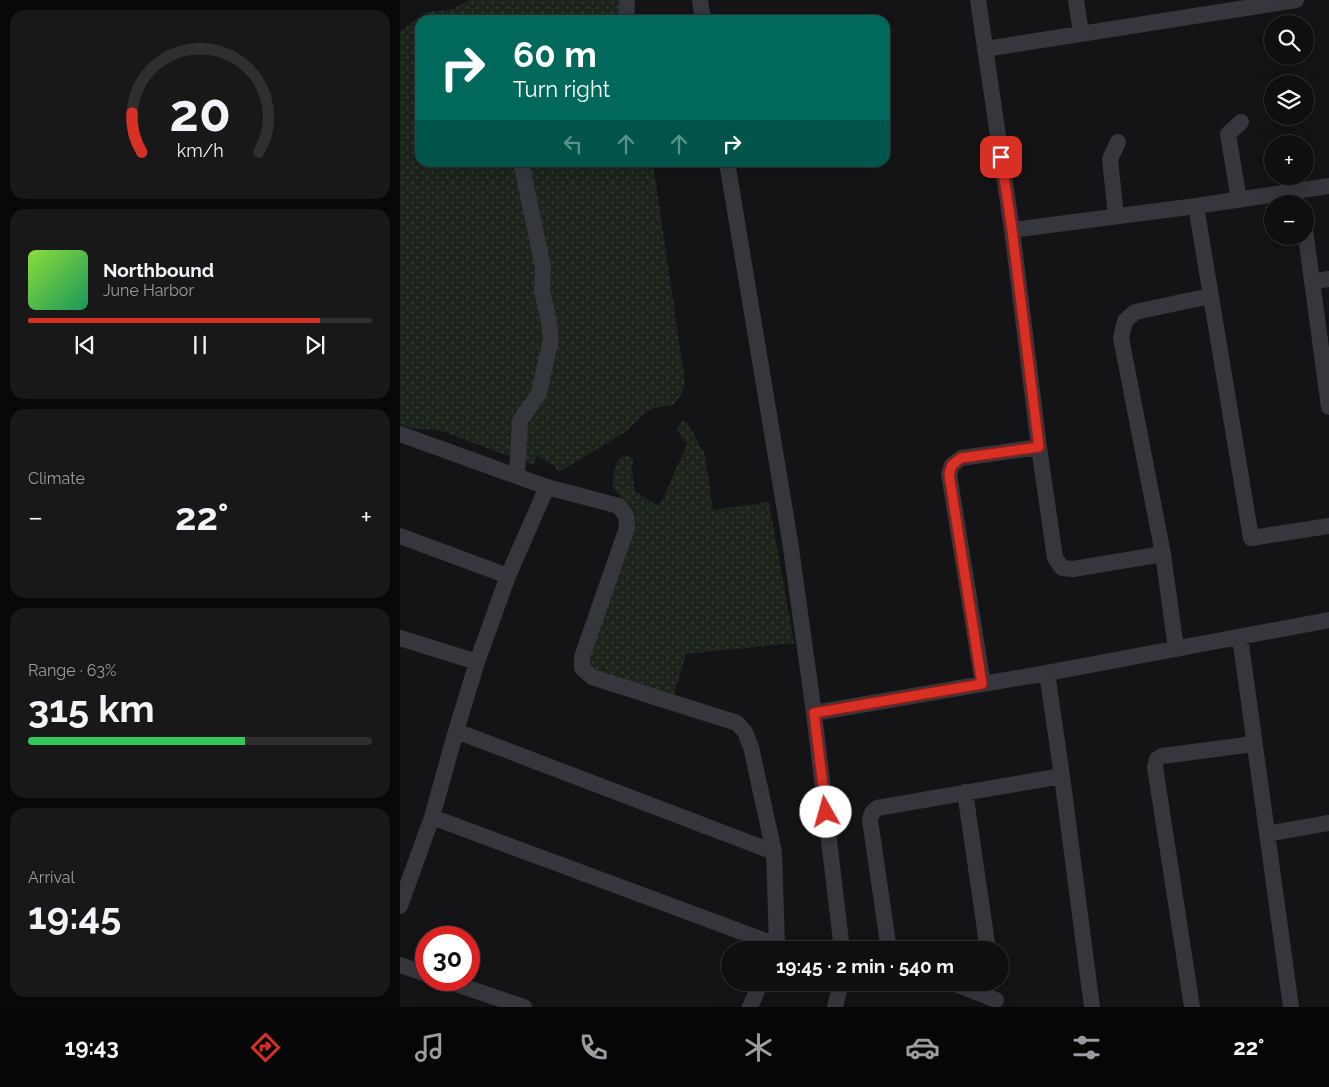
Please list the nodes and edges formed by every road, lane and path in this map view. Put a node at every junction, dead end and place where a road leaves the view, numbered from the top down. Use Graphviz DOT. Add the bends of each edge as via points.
graph roads {
  1 [pos="627,0"];
  2 [pos="700,0"];
  3 [pos="978,0"];
  4 [pos="1076,0"];
  5 [pos="1296,0"];
  6 [pos="1273,2"];
  7 [pos="626,15"];
  8 [pos="702,15"];
  9 [pos="1081,33"];
  10 [pos="985,49"];
  11 [pos="1241,122"];
  12 [pos="1118,142"];
  13 [pos="522,167"];
  14 [pos="728,167"];
  15 [pos="1329,186"];
  16 [pos="1306,195"];
  17 [pos="1264,199"];
  18 [pos="1239,200"];
  19 [pos="1196,206"];
  20 [pos="1116,216"];
  21 [pos="1012,230"];
  22 [pos="1307,245"];
  23 [pos="1329,278"];
  24 [pos="1312,282"];
  25 [pos="1210,296"];
  26 [pos="1329,407"];
  27 [pos="400,434"];
  28 [pos="1039,447"];
  29 [pos="517,476"];
  30 [pos="547,487"];
  31 [pos="1329,526"];
  32 [pos="400,536"];
  33 [pos="1162,554"];
  34 [pos="508,576"];
  35 [pos="1329,620"];
  36 [pos="1240,637"];
  37 [pos="400,638"];
  38 [pos="1176,649"];
  39 [pos="477,662"];
  40 [pos="1047,672"];
  41 [pos="982,684"];
  42 [pos="814,713"];
  43 [pos="456,731"];
  44 [pos="1254,744"];
  45 [pos="1062,776"];
  46 [pos="965,792"];
  47 [pos="432,817"];
  48 [pos="1329,823"];
  49 [pos="1267,834"];
  50 [pos="774,852"];
  51 [pos="401,910"];
  52 [pos="760,941"];
  53 [pos="776,941"];
  54 [pos="841,941"];
  55 [pos="888,941"];
  56 [pos="987,941"];
  57 [pos="400,965"];
  58 [pos="415,970"];
  59 [pos="477,991"];
  60 [pos="757,991"];
  61 [pos="839,991"];
  62 [pos="970,991"];
  63 [pos="996,1003"];
  64 [pos="524,1007"];
  65 [pos="750,1007"];
  66 [pos="834,1007"];
  67 [pos="1092,1007"];
  68 [pos="1192,1007"];
  69 [pos="1291,1007"];
  1 -- 7 [label="street"];
  2 -- 8 [label="street"];
  3 -- 10 [label="street"];
  4 -- 9 [label="street"];
  5 -- 6 [label="street"];
  6 -- 9 [label="street"];
  9 -- 10 [label="street"];
  10 -- 21 [label="street"];
  11 -- 18 [label="street" via="1228,134"];
  12 -- 20 [label="street" via="1110,159"];
  13 -- 29 [label="street" via="543,267 542,292 551,339 539,393 520,421"];
  14 -- 42 [label="street" via="790,541"];
  15 -- 16 [label="street"];
  17 -- 18 [label="street"];
  18 -- 19 [label="street"];
  19 -- 20 [label="street"];
  19 -- 25 [label="street"];
  20 -- 21 [label="street"];
  21 -- 28 [label="street"];
  22 -- 24 [label="street"];
  23 -- 24 [label="street"];
  24 -- 26 [label="street"];
  25 -- 31 [label="street" via="1251,538"];
  25 -- 33 [label="street" via="1135,312 1125,321 1121,338"];
  27 -- 29 [label="street"];
  28 -- 33 [label="street" via="1055,558 1062,568"];
  28 -- 41 [label="street" via="961,458 952,465 949,474"];
  29 -- 30 [label="street"];
  30 -- 34 [label="street"];
  30 -- 50 [label="street" via="618,506 626,516 627,528 582,657 582,668 592,677 737,723 751,747"];
  32 -- 34 [label="street"];
  33 -- 38 [label="street"];
  34 -- 39 [label="street"];
  35 -- 36 [label="street"];
  36 -- 38 [label="street"];
  36 -- 44 [label="street"];
  37 -- 39 [label="street"];
  38 -- 40 [label="street"];
  39 -- 43 [label="street"];
  40 -- 41 [label="street"];
  40 -- 45 [label="street"];
  41 -- 42 [label="street"];
  42 -- 54 [label="street"];
  43 -- 47 [label="street"];
  43 -- 50 [label="street"];
  44 -- 49 [label="street"];
  44 -- 68 [label="street" via="1162,756 1157,759 1155,767"];
  45 -- 46 [label="street"];
  45 -- 67 [label="street"];
  46 -- 55 [label="street" via="877,808 872,813 870,820"];
  46 -- 56 [label="street"];
  47 -- 51 [label="street"];
  47 -- 52 [label="street"];
  48 -- 49 [label="street"];
  49 -- 69 [label="street"];
  50 -- 53 [label="street"];
  57 -- 58 [label="street"];
  59 -- 64 [label="street"];
  60 -- 65 [label="street"];
  61 -- 66 [label="street"];
  62 -- 63 [label="street"];
}
